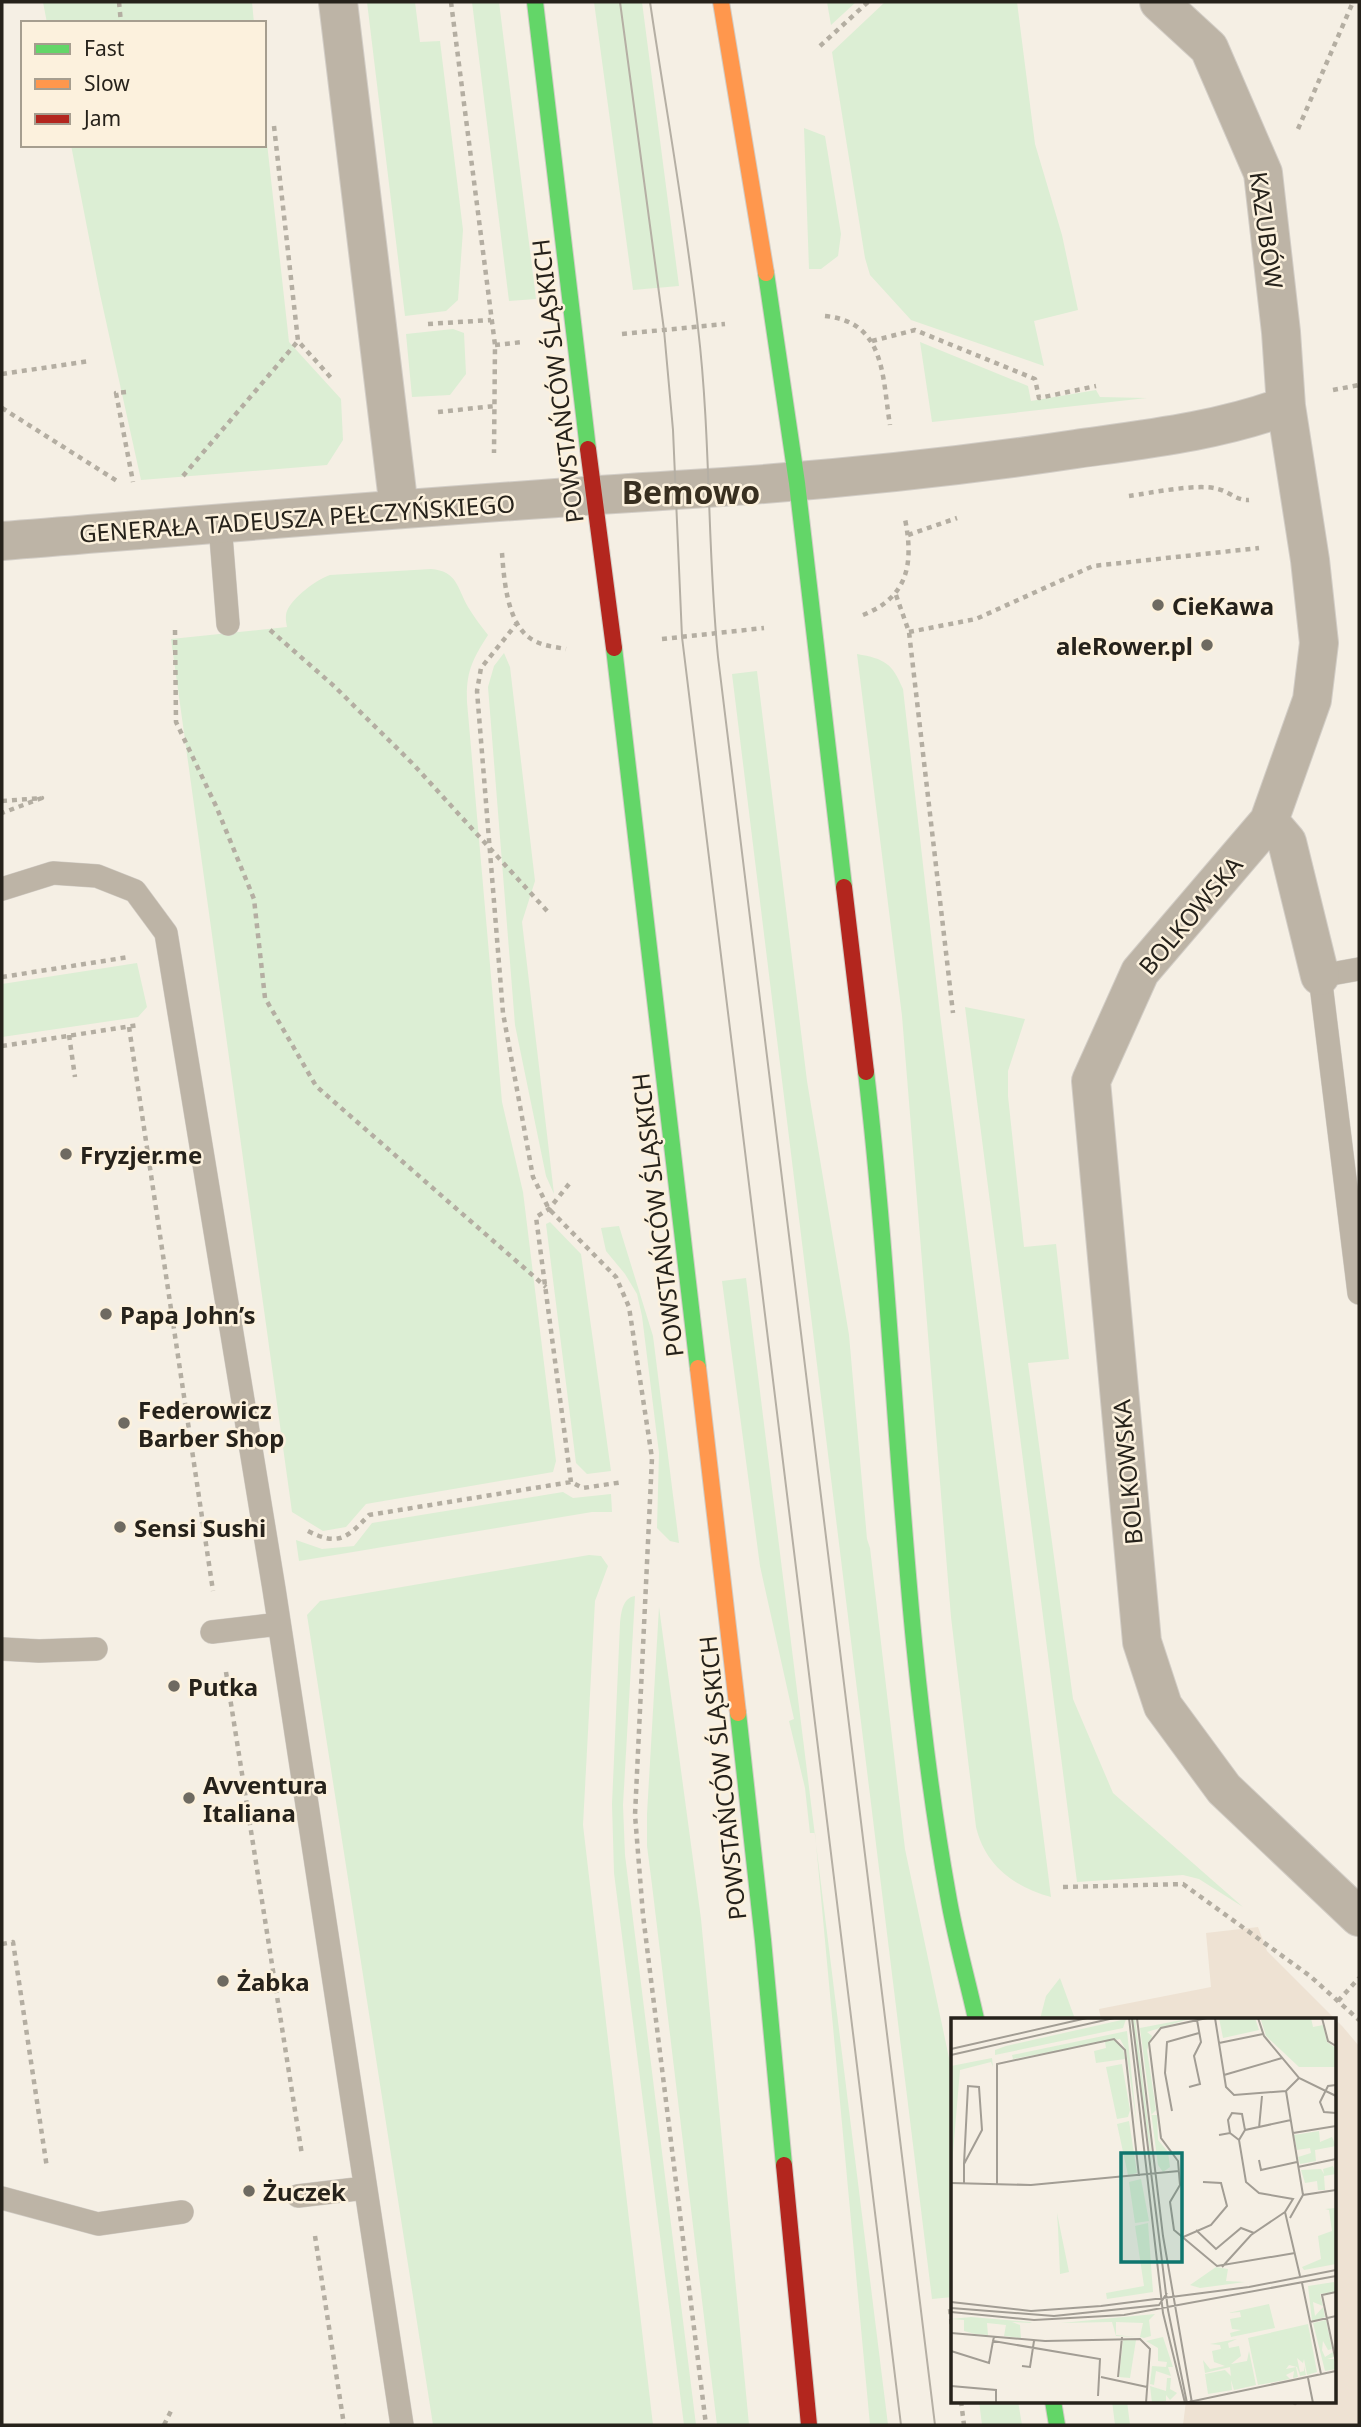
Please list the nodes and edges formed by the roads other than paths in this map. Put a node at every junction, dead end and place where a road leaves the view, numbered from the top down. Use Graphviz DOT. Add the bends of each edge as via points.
graph roads {
  1 [pos="338,2"];
  2 [pos="535,2"];
  3 [pos="721,2"];
  4 [pos="1159,2"];
  5 [pos="1286,406"];
  6 [pos="797,482"];
  7 [pos="593,496"];
  8 [pos="399,509"];
  9 [pos="220,524"];
  10 [pos="2,541"];
  11 [pos="228,624"];
  12 [pos="1269,821"];
  13 [pos="2,889"];
  14 [pos="1359,969"];
  15 [pos="1320,976"];
  16 [pos="1359,1293"];
  17 [pos="279,1623"];
  18 [pos="216,1632"];
  19 [pos="2,1648"];
  20 [pos="96,1649"];
  21 [pos="1352,1896"];
  22 [pos="976,2018"];
  23 [pos="365,2188"];
  24 [pos="303,2196"];
  25 [pos="2,2198"];
  26 [pos="182,2212"];
  27 [pos="1053,2402"];
  28 [pos="402,2425"];
  29 [pos="809,2425"];
  30 [pos="1056,2425"];
  1 -- 8 [label="street"];
  2 -- 7 [label="main road, POWSTAŃCÓW ŚLĄSKICH"];
  3 -- 6 [label="main road"];
  4 -- 5 [label="street, KAZUBÓW" via="1209,48 1263,173"];
  5 -- 6 [label="street" via="1250,420 1158,437 965,465"];
  5 -- 12 [label="street, BOLKOWSKA" via="1319,643 1312,700"];
  6 -- 7 [label="street, GENERAŁA TADEUSZA PEŁCZYŃSKIEGO"];
  6 -- 22 [label="main road" via="877,1165 899,1475 927,1756 948,1896"];
  7 -- 8 [label="street, GENERAŁA TADEUSZA PEŁCZYŃSKIEGO"];
  7 -- 29 [label="main road, POWSTAŃCÓW ŚLĄSKICH" via="730,1642"];
  8 -- 9 [label="street, GENERAŁA TADEUSZA PEŁCZYŃSKIEGO"];
  9 -- 10 [label="street, GENERAŁA TADEUSZA PEŁCZYŃSKIEGO"];
  9 -- 11 [label="lane"];
  12 -- 15 [label="street" via="1287,842"];
  12 -- 21 [label="street, BOLKOWSKA" via="1140,972 1091,1081 1142,1642 1163,1706 1224,1789"];
  13 -- 17 [label="lane" via="53,873 97,876 135,891 166,933"];
  14 -- 15 [label="lane"];
  15 -- 16 [label="lane"];
  17 -- 18 [label="lane"];
  17 -- 23 [label="lane"];
  19 -- 20 [label="lane"];
  23 -- 24 [label="lane"];
  23 -- 28 [label="lane"];
  25 -- 26 [label="lane" via="98,2224"];
  27 -- 30 [label="main road"];
}
